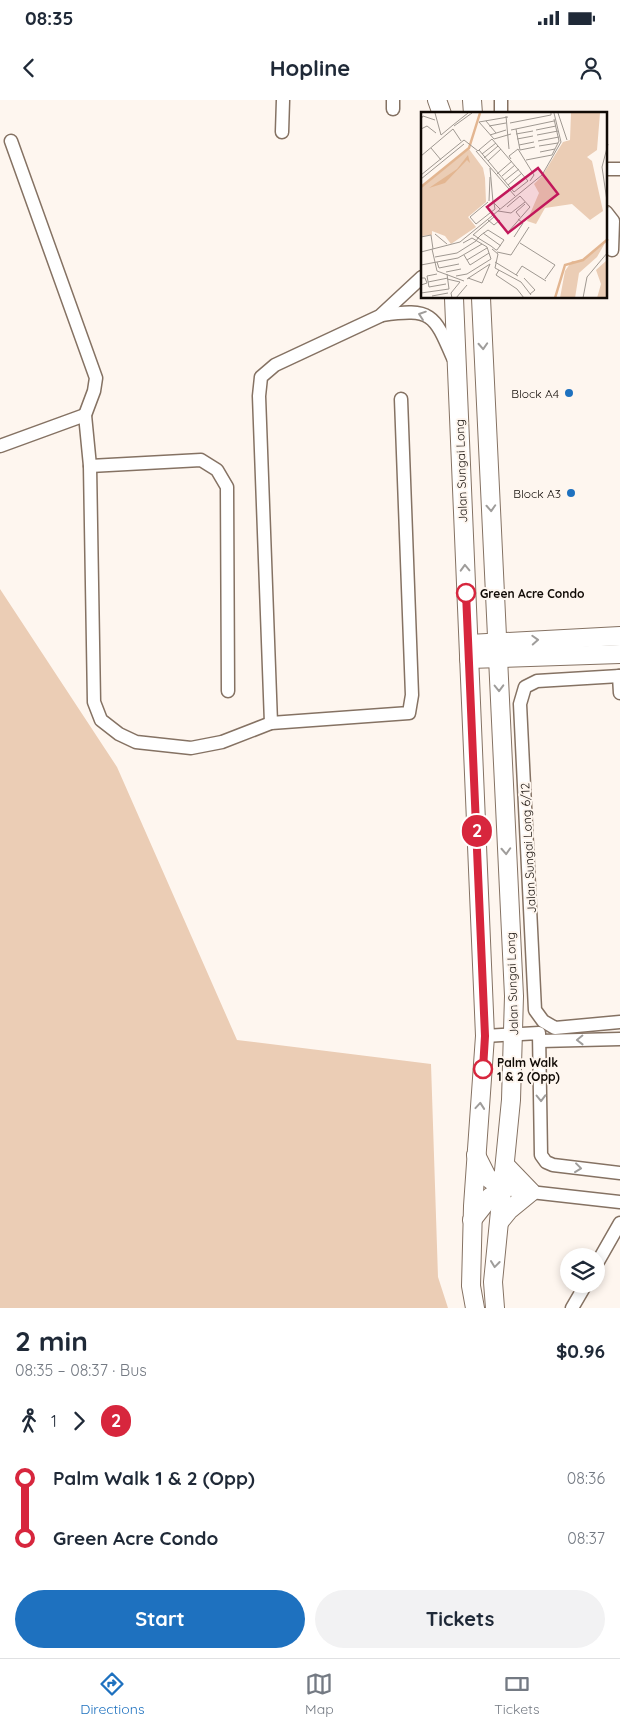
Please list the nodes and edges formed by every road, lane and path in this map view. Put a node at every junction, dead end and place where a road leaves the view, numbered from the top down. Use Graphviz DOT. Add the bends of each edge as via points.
graph roads {
  1 [pos="283,100"];
  2 [pos="282,132"];
  3 [pos="10,140"];
  4 [pos="613,218"];
  5 [pos="613,250"];
  6 [pos="421,278"];
  7 [pos="454,299"];
  8 [pos="481,299"];
  9 [pos="380,316"];
  10 [pos="457,368"];
  11 [pos="401,399"];
  12 [pos="85,415"];
  13 [pos="0,446"];
  14 [pos="90,466"];
  15 [pos="620,636"];
  16 [pos="469,651"];
  17 [pos="498,651"];
  18 [pos="620,654"];
  19 [pos="620,676"];
  20 [pos="228,691"];
  21 [pos="620,694"];
  22 [pos="271,723"];
  23 [pos="501,747"];
  24 [pos="473,750"];
  25 [pos="620,1022"];
  26 [pos="485,1036"];
  27 [pos="514,1036"];
  28 [pos="620,1039"];
  29 [pos="540,1041"];
  30 [pos="476,1154"];
  31 [pos="505,1165"];
  32 [pos="620,1173"];
  33 [pos="503,1189"];
  34 [pos="531,1192"];
  35 [pos="620,1202"];
  36 [pos="472,1220"];
  37 [pos="500,1221"];
  38 [pos="620,1223"];
  39 [pos="605,1249"];
  40 [pos="581,1293"];
  41 [pos="475,1308"];
  42 [pos="495,1308"];
  43 [pos="572,1308"];
  1 -- 2 [label="street"];
  3 -- 12 [label="street" via="96,378"];
  4 -- 5 [label="street"];
  6 -- 9 [label="street"];
  7 -- 10 [label="street, Jalan Sungai Long"];
  8 -- 17 [label="street, Jalan Sungai Long, one-way"];
  10 -- 9 [label="street, one-way" via="438,323 425,315 407,312"];
  9 -- 22 [label="street" via="275,365 261,377 259,396"];
  16 -- 10 [label="street, Jalan Sungai Long, one-way"];
  11 -- 22 [label="street" via="412,695 409,714"];
  12 -- 13 [label="street"];
  12 -- 14 [label="street"];
  14 -- 20 [label="street" via="201,460 217,470 227,487"];
  14 -- 22 [label="street" via="94,702 101,720 136,742 191,748 222,742"];
  17 -- 15 [label="street, one-way"];
  16 -- 17 [label="street"];
  16 -- 24 [label="street, Jalan Sungai Long"];
  17 -- 18 [label="street"];
  17 -- 23 [label="street, Jalan Sungai Long, one-way"];
  19 -- 21 [label="street"];
  19 -- 25 [label="street, Jalan Sungai Long 6/12" via="536,681 523,691 520,704 535,1010 543,1021 556,1028"];
  23 -- 24 [label="street"];
  23 -- 27 [label="street, Jalan Sungai Long, one-way"];
  24 -- 26 [label="street, Jalan Sungai Long"];
  26 -- 27 [label="street"];
  30 -- 26 [label="street, Jalan Sungai Long, one-way"];
  27 -- 29 [label="street" via="540,1033"];
  27 -- 31 [label="street, Jalan Sungai Long"];
  28 -- 29 [label="street, one-way"];
  29 -- 32 [label="street, one-way" via="541,1155 553,1165"];
  30 -- 33 [label="street" via="487,1177"];
  30 -- 36 [label="street, Jalan Sungai Long"];
  31 -- 33 [label="street, Jalan Sungai Long"];
  31 -- 34 [label="street"];
  33 -- 34 [label="street"];
  33 -- 36 [label="street" via="490,1196"];
  33 -- 37 [label="street, Jalan Sungai Long"];
  34 -- 35 [label="street"];
  34 -- 37 [label="street"];
  36 -- 41 [label="street, Jalan Sungai Long" via="471,1286"];
  37 -- 42 [label="street, Jalan Sungai Long, one-way" via="493,1282"];
  38 -- 39 [label="street"];
  40 -- 43 [label="street"];
}
